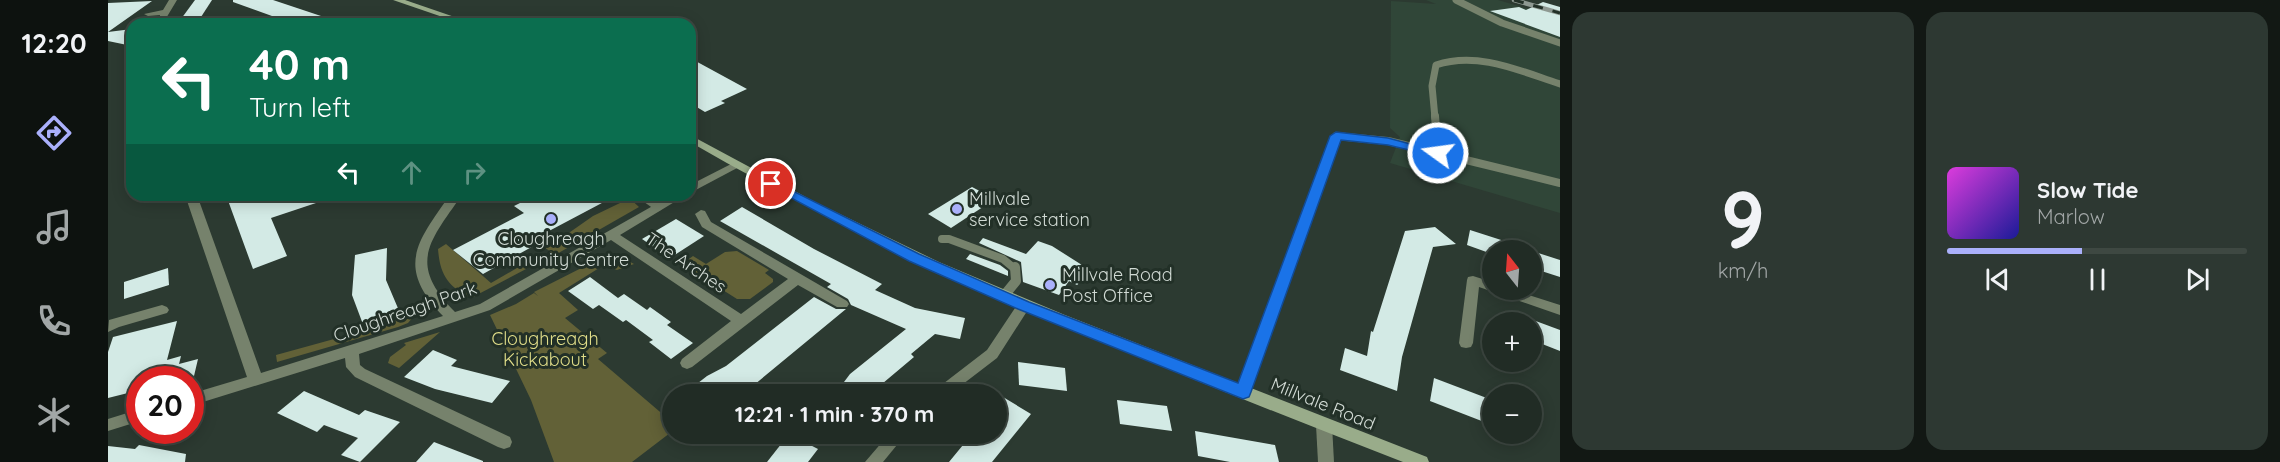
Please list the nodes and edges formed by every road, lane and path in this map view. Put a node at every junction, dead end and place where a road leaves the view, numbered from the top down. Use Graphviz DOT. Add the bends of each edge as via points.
graph roads {
  1 [pos="173,0"];
  2 [pos="397,0"];
  3 [pos="1456,0"];
  4 [pos="148,14"];
  5 [pos="452,18"];
  6 [pos="1560,43"];
  7 [pos="1560,84"];
  8 [pos="696,142"];
  9 [pos="1438,153"];
  10 [pos="735,165"];
  11 [pos="1560,183"];
  12 [pos="696,187"];
  13 [pos="193,201"];
  14 [pos="452,201"];
  15 [pos="650,201"];
  16 [pos="669,201"];
  17 [pos="658,207"];
  18 [pos="701,214"];
  19 [pos="612,235"];
  20 [pos="942,239"];
  21 [pos="797,279"];
  22 [pos="1482,283"];
  23 [pos="1003,297"];
  24 [pos="1530,300"];
  25 [pos="842,304"];
  26 [pos="1024,305"];
  27 [pos="162,310"];
  28 [pos="1560,310"];
  29 [pos="453,318"];
  30 [pos="741,321"];
  31 [pos="108,327"];
  32 [pos="1466,343"];
  33 [pos="352,352"];
  34 [pos="687,363"];
  35 [pos="256,380"];
  36 [pos="953,384"];
  37 [pos="1243,392"];
  38 [pos="204,396"];
  39 [pos="126,419"];
  40 [pos="108,425"];
  41 [pos="1324,425"];
  42 [pos="504,442"];
  43 [pos="889,444"];
  44 [pos="873,462"];
  45 [pos="1326,462"];
  46 [pos="1421,462"];
  1 -- 4 [label="street" via="164,15"];
  2 -- 5 [label="main road"];
  3 -- 6 [label="lane" via="1502,23"];
  7 -- 9 [label="lane" via="1478,60 1455,58 1436,65 1432,86"];
  8 -- 10 [label="main road, Millvale Road"];
  9 -- 11 [label="lane"];
  9 -- 37 [label="lane" via="1388,141 1336,136"];
  10 -- 12 [label="street"];
  10 -- 23 [label="main road, Millvale Road" via="914,258"];
  13 -- 35 [label="street"];
  14 -- 29 [label="street" via="421,248 420,272 429,290"];
  15 -- 17 [label="lane"];
  16 -- 17 [label="street, Cloughreagh Park"];
  17 -- 19 [label="street, Cloughreagh Park"];
  18 -- 21 [label="street" via="706,224"];
  19 -- 29 [label="street, Cloughreagh Park" via="485,307"];
  19 -- 30 [label="street, The Arches"];
  20 -- 23 [label="lane" via="1003,259 1015,267 1016,281"];
  21 -- 25 [label="street"];
  21 -- 30 [label="street"];
  22 -- 32 [label="street" via="1473,280"];
  23 -- 26 [label="main road, Millvale Road"];
  24 -- 28 [label="street"];
  26 -- 36 [label="street" via="992,354"];
  26 -- 37 [label="main road, Millvale Road"];
  27 -- 31 [label="street"];
  29 -- 33 [label="street, Cloughreagh Park"];
  30 -- 34 [label="street"];
  33 -- 35 [label="street, Cloughreagh Park"];
  33 -- 42 [label="street" via="353,367 360,373"];
  35 -- 38 [label="street, Cloughreagh Park"];
  37 -- 41 [label="main road, Millvale Road"];
  39 -- 40 [label="street"];
  41 -- 45 [label="street"];
  41 -- 46 [label="main road, Millvale Road"];
  43 -- 44 [label="street"];
}
